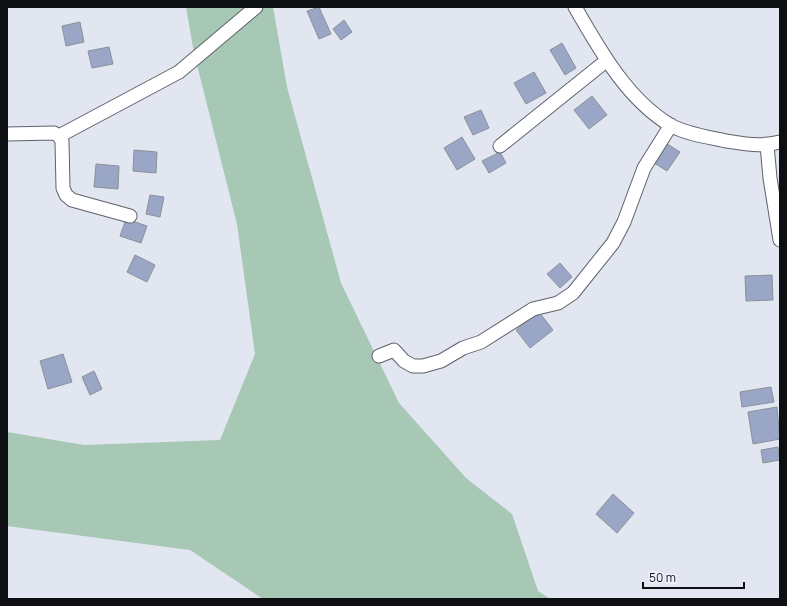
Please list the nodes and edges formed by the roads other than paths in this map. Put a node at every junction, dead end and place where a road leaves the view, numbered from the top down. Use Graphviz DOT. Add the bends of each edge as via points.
graph roads {
  1 [pos="256,7"];
  2 [pos="575,7"];
  3 [pos="606,61"];
  4 [pos="671,125"];
  5 [pos="7,134"];
  6 [pos="59,136"];
  7 [pos="780,142"];
  8 [pos="767,145"];
  9 [pos="500,146"];
  10 [pos="130,216"];
  11 [pos="780,240"];
  12 [pos="379,356"];
  1 -- 6 [label="street" via="179,72"];
  2 -- 3 [label="street"];
  3 -- 4 [label="street" via="650,109"];
  3 -- 9 [label="street"];
  4 -- 8 [label="street" via="705,137 743,144"];
  4 -- 12 [label="street" via="644,168 624,222 613,243 573,293 558,303 533,309 481,342 463,348 441,361 413,366 394,350"];
  5 -- 6 [label="street" via="54,133"];
  6 -- 10 [label="street" via="62,141 63,188 66,195 72,200"];
  7 -- 8 [label="street"];
  8 -- 11 [label="street"];
}
